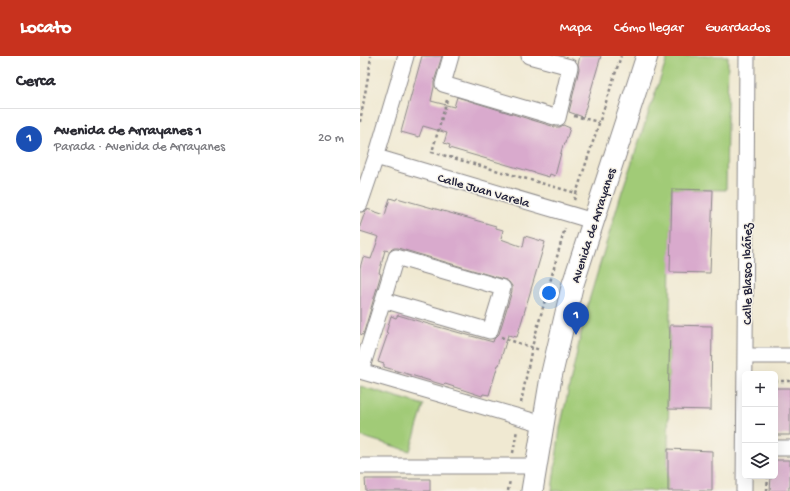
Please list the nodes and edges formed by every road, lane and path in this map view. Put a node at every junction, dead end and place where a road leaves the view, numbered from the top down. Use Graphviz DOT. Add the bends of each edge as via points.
graph roads {
  1 [pos="370,56"];
  2 [pos="406,56"];
  3 [pos="451,56"];
  4 [pos="529,56"];
  5 [pos="621,56"];
  6 [pos="647,56"];
  7 [pos="747,56"];
  8 [pos="450,86"];
  9 [pos="560,112"];
  10 [pos="360,122"];
  11 [pos="599,122"];
  12 [pos="376,157"];
  13 [pos="576,193"];
  14 [pos="360,204"];
  15 [pos="569,214"];
  16 [pos="593,222"];
  17 [pos="384,300"];
  18 [pos="490,331"];
  19 [pos="532,347"];
  20 [pos="556,354"];
  21 [pos="745,356"];
  22 [pos="790,356"];
  23 [pos="361,371"];
  24 [pos="778,381"];
  25 [pos="790,381"];
  26 [pos="518,417"];
  27 [pos="543,424"];
  28 [pos="778,448"];
  29 [pos="790,448"];
  30 [pos="360,466"];
  31 [pos="511,466"];
  32 [pos="536,466"];
  33 [pos="768,479"];
  34 [pos="508,491"];
  35 [pos="532,491"];
  36 [pos="744,491"];
  37 [pos="767,491"];
  1 -- 10 [label="path"];
  2 -- 12 [label="street"];
  3 -- 8 [label="street" via="443,84"];
  4 -- 9 [label="street" via="570,67"];
  5 -- 11 [label="path"];
  6 -- 16 [label="street, Avenida de Arrayanes"];
  7 -- 21 [label="street, Calle Blasco Ibáñez"];
  8 -- 9 [label="street" via="558,118"];
  8 -- 13 [label="path" via="432,152"];
  9 -- 11 [label="path"];
  11 -- 13 [label="path"];
  12 -- 14 [label="street"];
  12 -- 15 [label="street, Calle Juan Varela"];
  13 -- 15 [label="path"];
  15 -- 16 [label="street, Calle Juan Varela"];
  15 -- 19 [label="path"];
  16 -- 20 [label="street, Avenida de Arrayanes" via="572,287"];
  17 -- 18 [label="street"];
  17 -- 18 [label="street" via="396,257 503,288"];
  17 -- 23 [label="street"];
  18 -- 19 [label="path"];
  19 -- 20 [label="path"];
  19 -- 26 [label="path"];
  20 -- 27 [label="street, Avenida de Arrayanes"];
  21 -- 22 [label="street"];
  21 -- 36 [label="street, Calle Blasco Ibáñez"];
  23 -- 26 [label="street"];
  24 -- 25 [label="path"];
  26 -- 27 [label="street"];
  26 -- 31 [label="path"];
  27 -- 32 [label="street, Avenida de Arrayanes"];
  28 -- 29 [label="street"];
  30 -- 31 [label="street"];
  31 -- 32 [label="street"];
  31 -- 34 [label="path"];
  32 -- 35 [label="street, Avenida de Arrayanes"];
  33 -- 37 [label="path"];
}
